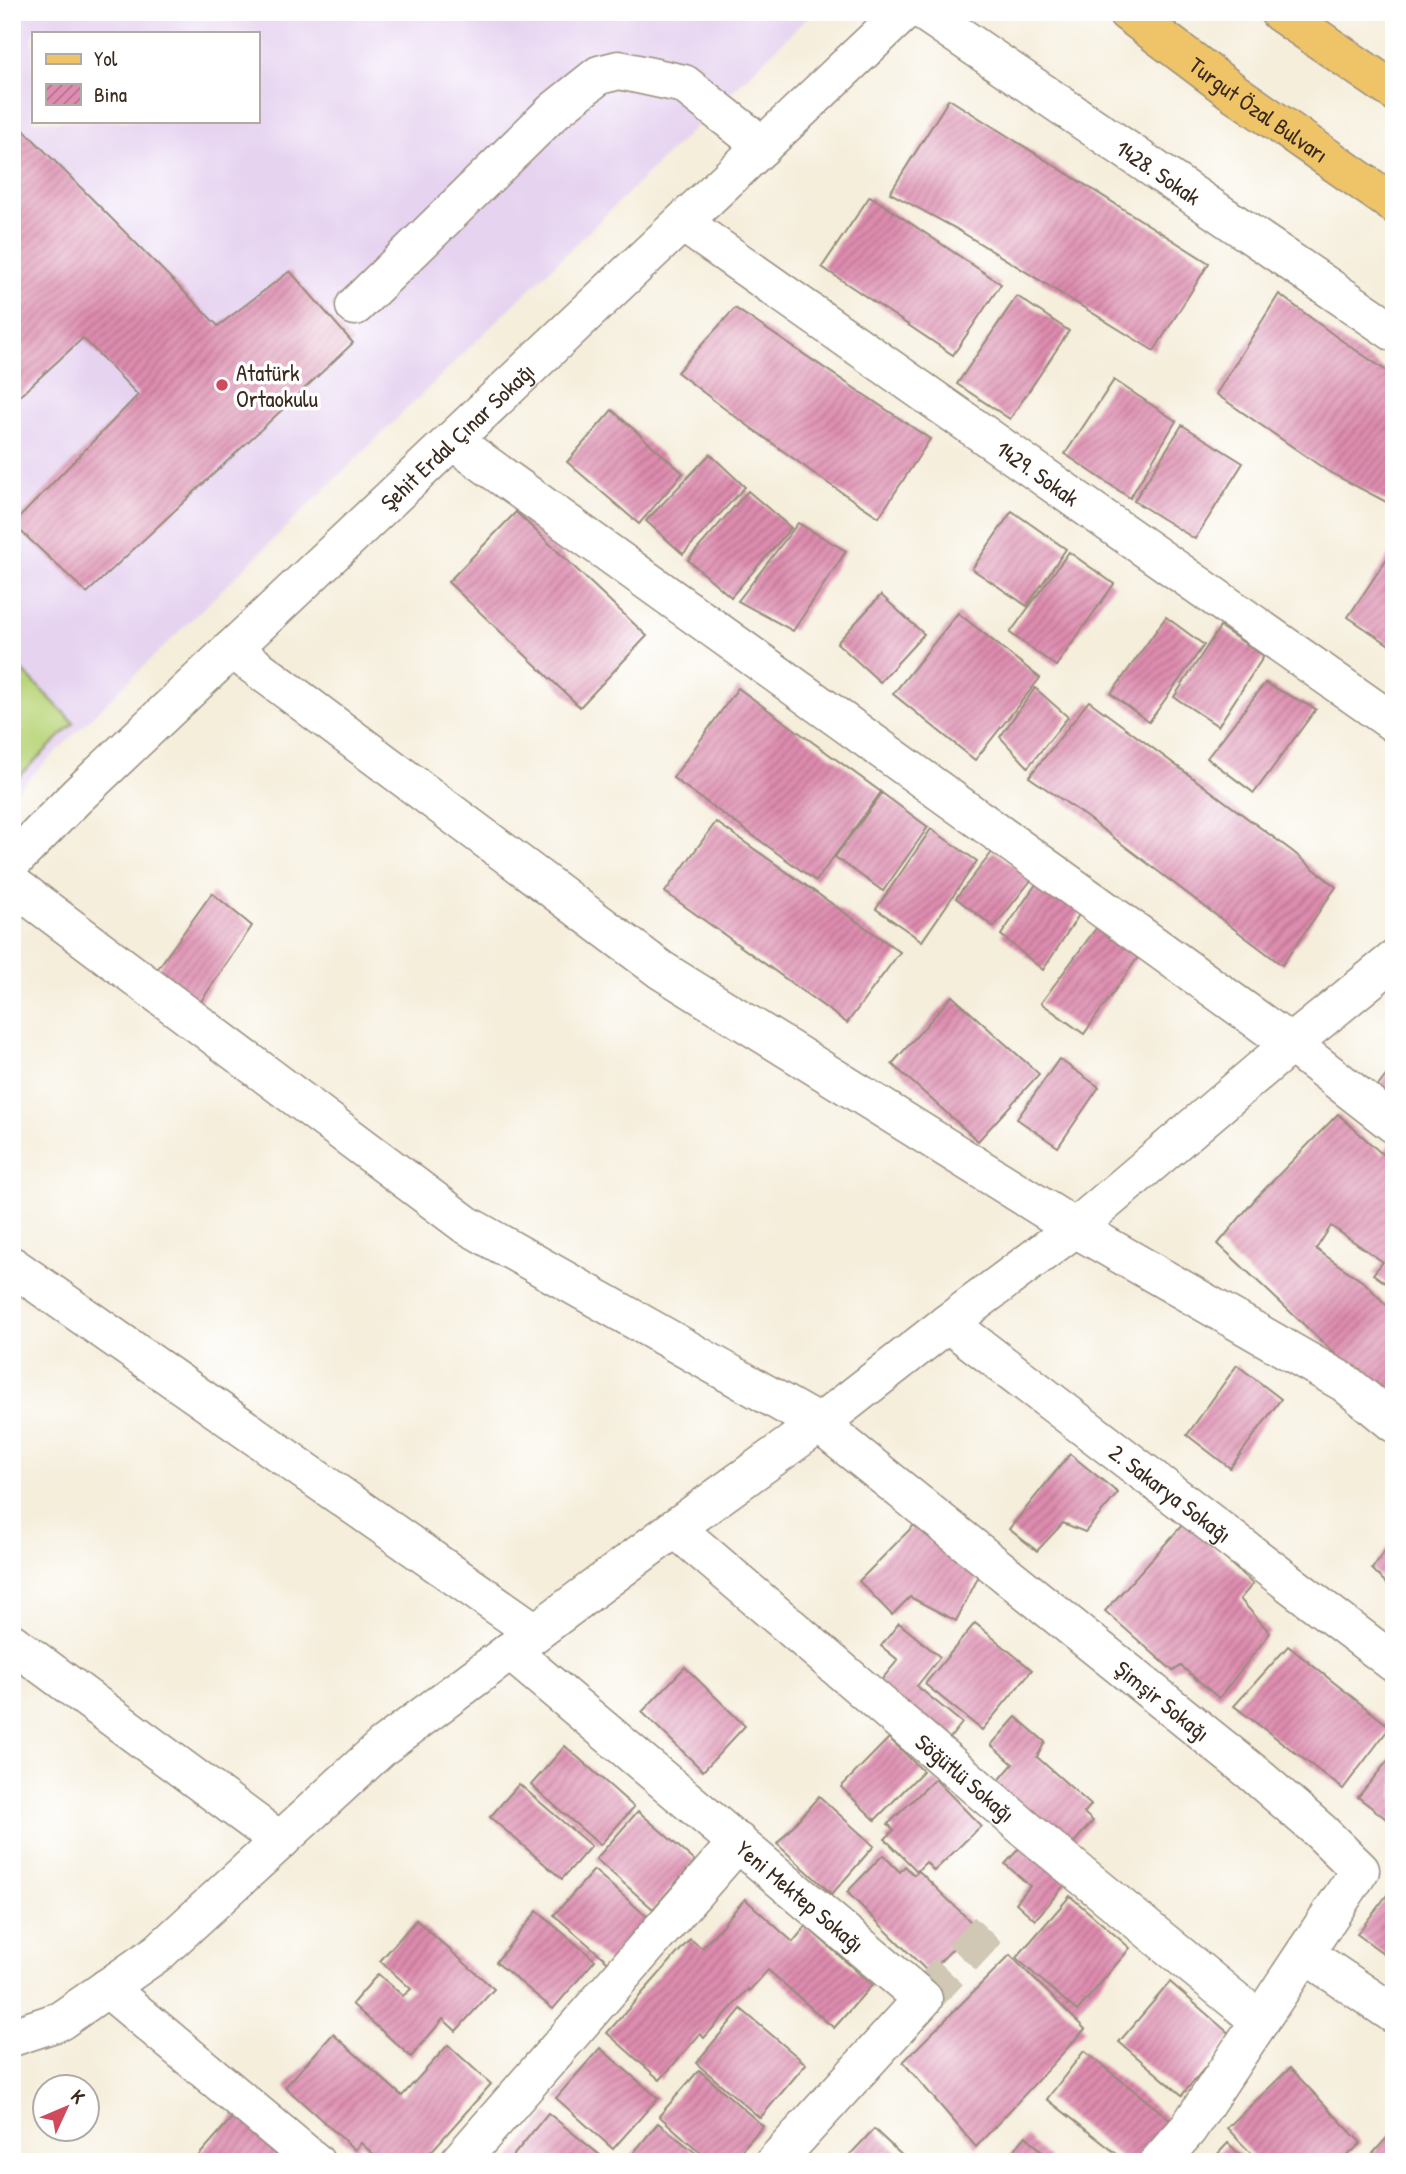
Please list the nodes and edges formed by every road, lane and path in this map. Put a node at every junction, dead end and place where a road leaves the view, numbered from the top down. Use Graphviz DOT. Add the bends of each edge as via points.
graph roads {
  1 [pos="904,12"];
  2 [pos="924,12"];
  3 [pos="1127,12"];
  4 [pos="1279,12"];
  5 [pos="1394,91"];
  6 [pos="763,146"];
  7 [pos="1394,204"];
  8 [pos="682,223"];
  9 [pos="355,306"];
  10 [pos="1394,332"];
  11 [pos="453,441"];
  12 [pos="232,649"];
  13 [pos="1394,723"];
  14 [pos="12,862"];
  15 [pos="12,884"];
  16 [pos="1394,960"];
  17 [pos="1291,1044"];
  18 [pos="1394,1124"];
  19 [pos="1075,1227"];
  20 [pos="12,1266"];
  21 [pos="948,1323"];
  22 [pos="1394,1423"];
  23 [pos="819,1424"];
  24 [pos="676,1528"];
  25 [pos="522,1642"];
  26 [pos="12,1643"];
  27 [pos="1394,1663"];
  28 [pos="280,1841"];
  29 [pos="738,1842"];
  30 [pos="1305,1954"];
  31 [pos="107,1988"];
  32 [pos="1394,2014"];
  33 [pos="1259,2021"];
  34 [pos="12,2037"];
  35 [pos="315,2162"];
  36 [pos="459,2162"];
  37 [pos="775,2162"];
  38 [pos="1159,2162"];
  1 -- 6 [label="street, Şehit Erdal Çınar Sokağı"];
  2 -- 10 [label="street, 1428. Sokak"];
  3 -- 7 [label="main road, Turgut Özal Bulvarı"];
  4 -- 5 [label="main road"];
  6 -- 8 [label="street, Şehit Erdal Çınar Sokağı"];
  6 -- 9 [label="street" via="684,84 619,70 598,75 554,111"];
  8 -- 11 [label="street, Şehit Erdal Çınar Sokağı"];
  8 -- 13 [label="street, 1429. Sokak"];
  11 -- 12 [label="street, Şehit Erdal Çınar Sokağı"];
  11 -- 17 [label="street"];
  12 -- 14 [label="street, Şehit Erdal Çınar Sokağı"];
  12 -- 19 [label="street" via="661,970"];
  15 -- 23 [label="street" via="465,1224"];
  16 -- 17 [label="street"];
  17 -- 18 [label="street"];
  17 -- 19 [label="street"];
  19 -- 21 [label="street"];
  19 -- 22 [label="street" via="1345,1383"];
  20 -- 25 [label="street, Yeni Mektep Sokağı"];
  21 -- 23 [label="street"];
  21 -- 27 [label="street, 2. Sakarya Sokağı"];
  23 -- 24 [label="street"];
  23 -- 30 [label="street, Şimşir Sokağı" via="1252,1772 1360,1870"];
  24 -- 25 [label="street"];
  24 -- 33 [label="street, Söğütlü Sokağı" via="1028,1832"];
  25 -- 28 [label="street" via="382,1746"];
  25 -- 29 [label="street, Yeni Mektep Sokağı"];
  26 -- 28 [label="street"];
  28 -- 31 [label="street" via="159,1952"];
  29 -- 36 [label="street"];
  29 -- 37 [label="street, Yeni Mektep Sokağı" via="923,1999"];
  30 -- 32 [label="street"];
  30 -- 33 [label="street, Şimşir Sokağı"];
  31 -- 34 [label="street" via="60,2021"];
  31 -- 35 [label="street"];
  33 -- 38 [label="street, Şimşir Sokağı" via="1188,2129"];
}
